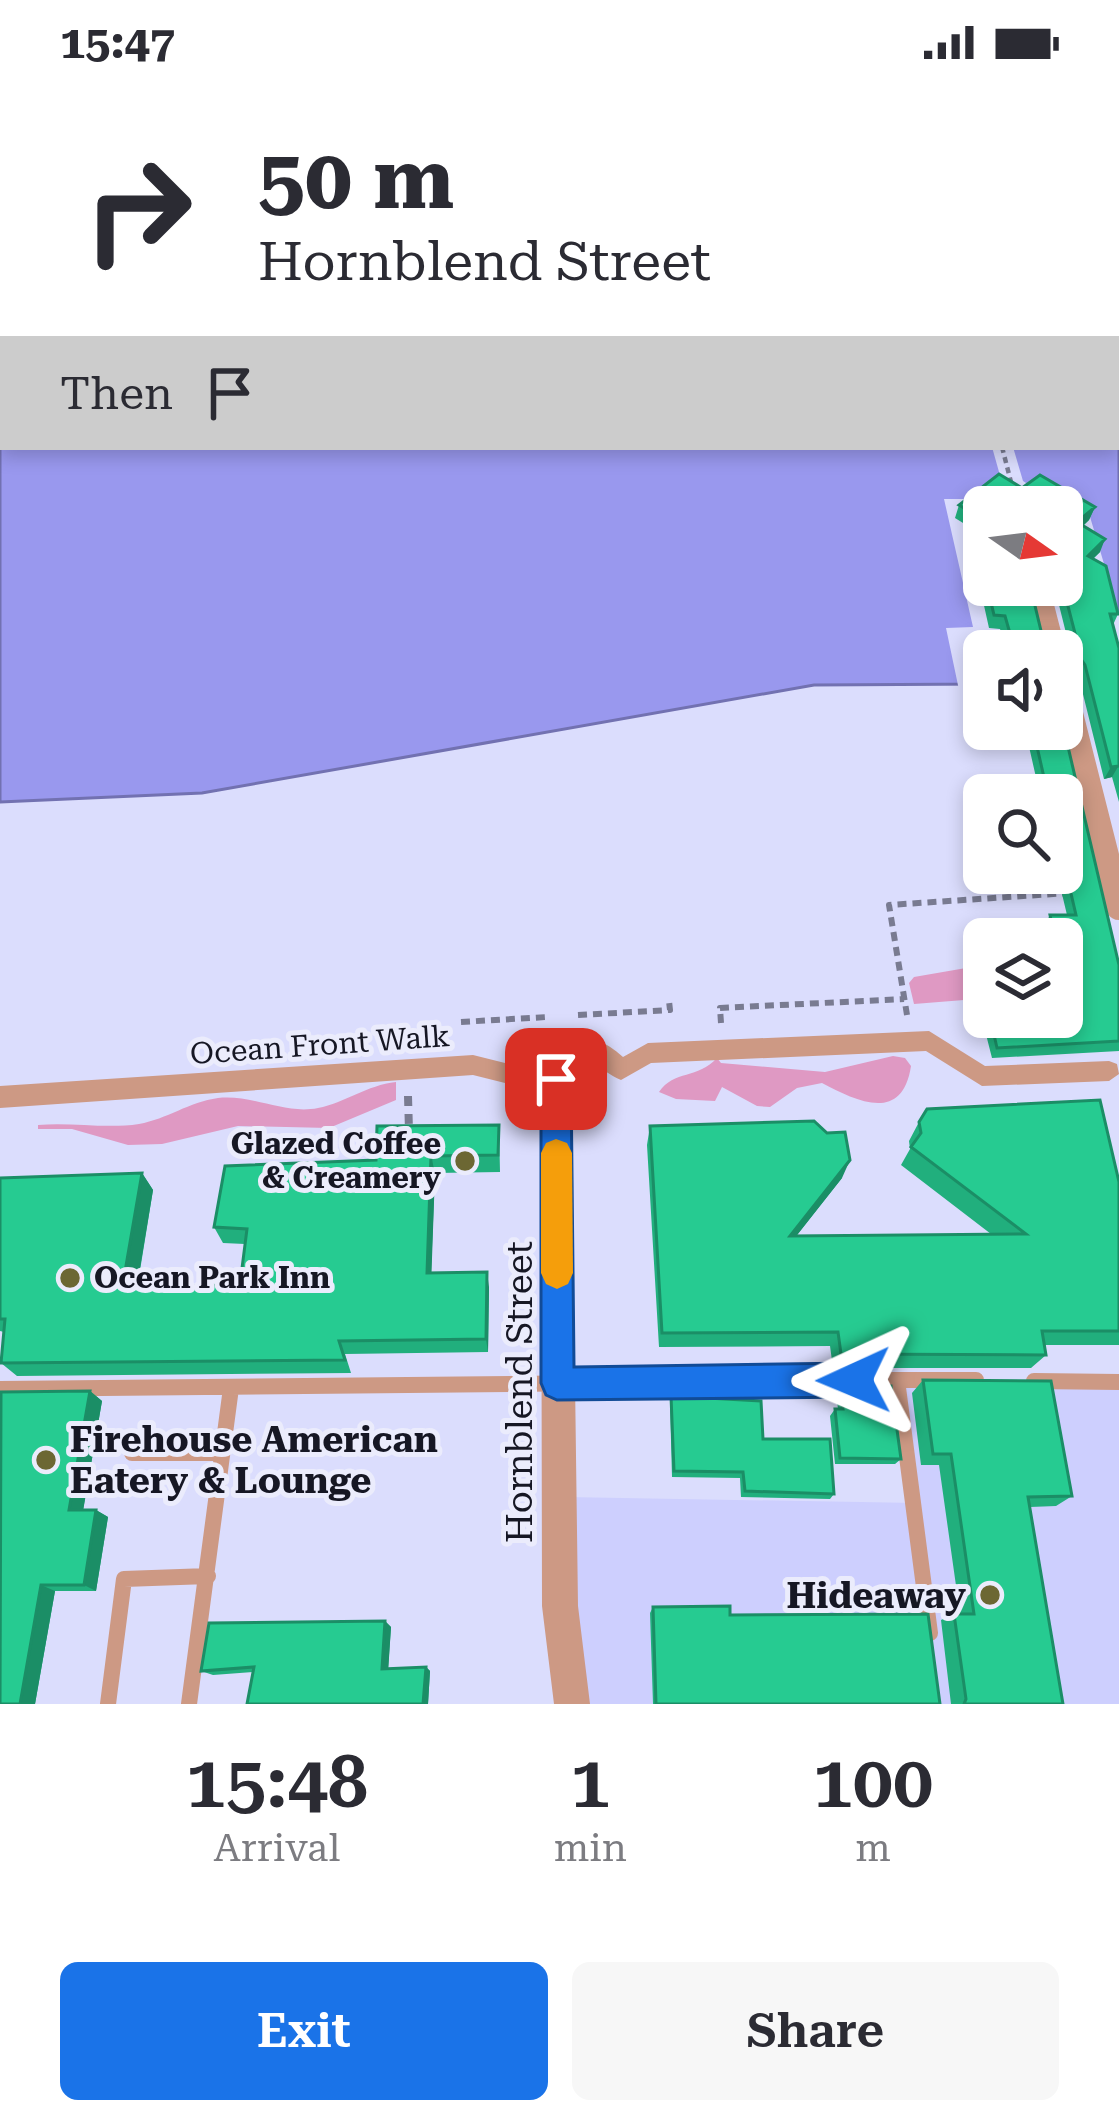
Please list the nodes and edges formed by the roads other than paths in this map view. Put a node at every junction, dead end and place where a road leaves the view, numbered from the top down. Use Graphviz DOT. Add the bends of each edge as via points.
graph roads {
  1 [pos="1079,750"];
  2 [pos="1119,907"];
  3 [pos="1109,1071"];
  4 [pos="556,1079"];
  5 [pos="0,1097"];
  6 [pos="897,1380"];
  7 [pos="985,1381"];
  8 [pos="1007,1381"];
  9 [pos="1119,1382"];
  10 [pos="557,1383"];
  11 [pos="230,1388"];
  12 [pos="0,1389"];
  13 [pos="222,1453"];
  14 [pos="132,1454"];
  15 [pos="208,1576"];
  16 [pos="934,1661"];
  17 [pos="108,1704"];
  18 [pos="189,1704"];
  19 [pos="572,1704"];
  1 -- 2 [label="street, bridge"];
  3 -- 5 [label="street, Ocean Front Walk" via="982,1076 928,1041 648,1053 621,1070 592,1047 564,1040 532,1050 509,1074 473,1065"];
  4 -- 10 [label="street, Hornblend Street"];
  6 -- 7 [label="lane"];
  6 -- 10 [label="lane"];
  6 -- 16 [label="lane"];
  8 -- 9 [label="lane"];
  10 -- 11 [label="lane"];
  10 -- 19 [label="street, Hornblend Street" via="560,1606"];
  11 -- 12 [label="lane"];
  11 -- 13 [label="lane"];
  13 -- 14 [label="lane"];
  13 -- 15 [label="lane"];
  15 -- 17 [label="lane" via="124,1579"];
  15 -- 18 [label="lane"];
}
